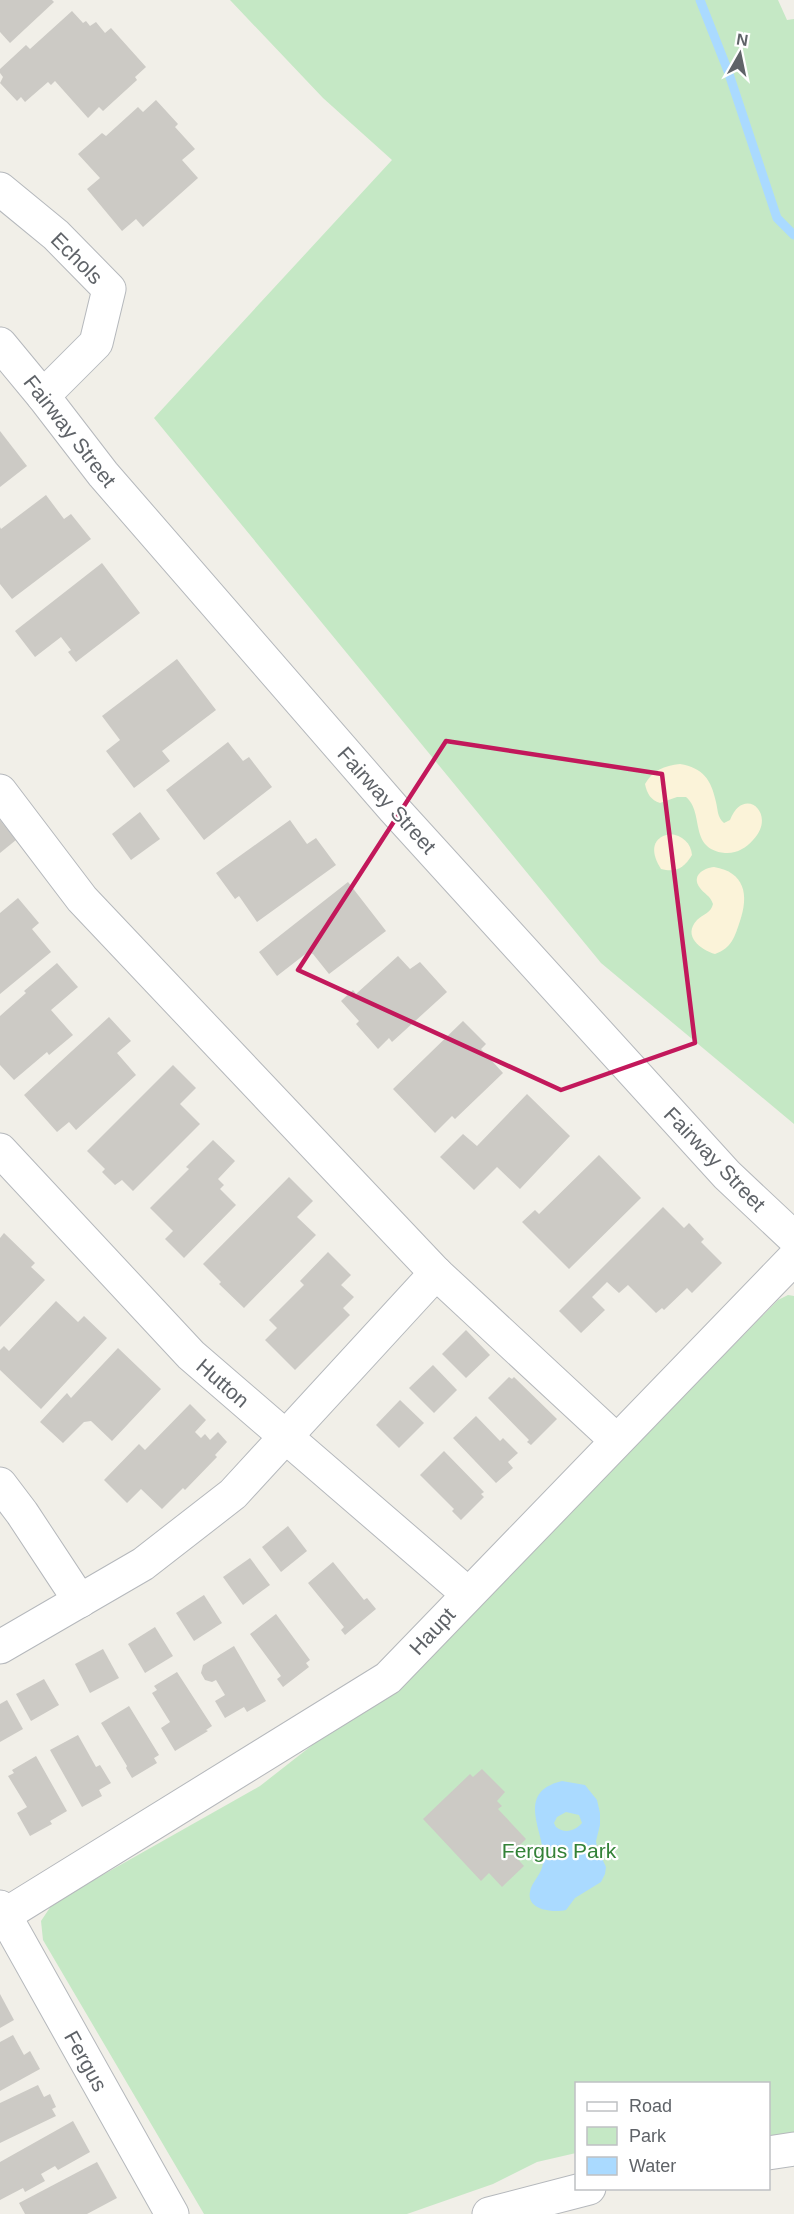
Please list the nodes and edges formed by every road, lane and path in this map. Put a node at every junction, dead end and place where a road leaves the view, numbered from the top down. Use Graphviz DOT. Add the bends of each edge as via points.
graph roads {
  1 [pos="0,189"];
  2 [pos="0,344"];
  3 [pos="43,396"];
  4 [pos="0,791"];
  5 [pos="0,1150"];
  6 [pos="794,1238"];
  7 [pos="794,1257"];
  8 [pos="436,1273"];
  9 [pos="286,1437"];
  10 [pos="616,1440"];
  11 [pos="0,1484"];
  12 [pos="468,1594"];
  13 [pos="80,1601"];
  14 [pos="0,1647"];
  15 [pos="2,1914"];
  16 [pos="794,2149"];
  17 [pos="770,2153"];
  18 [pos="581,2190"];
  19 [pos="172,2214"];
  20 [pos="489,2214"];
  1 -- 3 [label="street, Echols" via="56,235 109,289 96,343"];
  2 -- 3 [label="street, Fairway Street"];
  3 -- 6 [label="street, Fairway Street" via="103,474 394,809 727,1175"];
  4 -- 8 [label="street" via="82,898"];
  5 -- 9 [label="street, Hutton" via="191,1355"];
  7 -- 10 [label="street, Haupt"];
  8 -- 9 [label="street"];
  8 -- 10 [label="street"];
  9 -- 12 [label="street, Hutton"];
  9 -- 13 [label="street" via="233,1494 143,1564"];
  10 -- 12 [label="street, Haupt"];
  11 -- 13 [label="street"];
  12 -- 15 [label="street, Haupt" via="388,1678"];
  13 -- 14 [label="street"];
  15 -- 19 [label="street, Fergus"];
  16 -- 17 [label="street"];
  18 -- 20 [label="street"];
}
